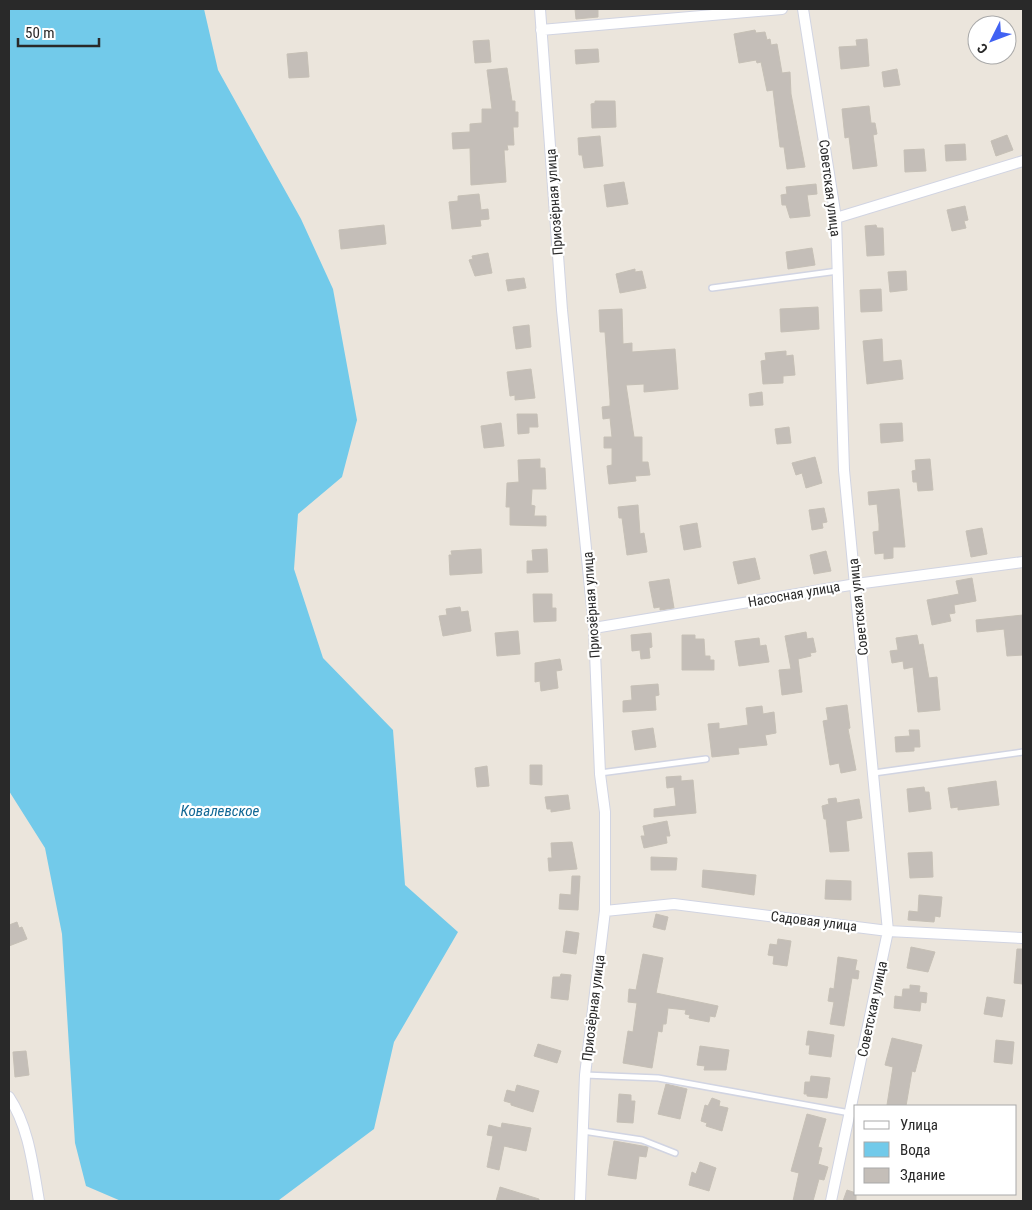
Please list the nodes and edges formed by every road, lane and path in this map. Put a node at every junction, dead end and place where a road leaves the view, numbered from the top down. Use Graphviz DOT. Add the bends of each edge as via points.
graph roads {
  1 [pos="540,9"];
  2 [pos="782,9"];
  3 [pos="802,9"];
  4 [pos="541,30"];
  5 [pos="1023,161"];
  6 [pos="836,218"];
  7 [pos="838,271"];
  8 [pos="712,288"];
  9 [pos="1023,562"];
  10 [pos="856,584"];
  11 [pos="594,628"];
  12 [pos="1023,752"];
  13 [pos="706,759"];
  14 [pos="874,773"];
  15 [pos="600,774"];
  16 [pos="604,910"];
  17 [pos="888,930"];
  18 [pos="1023,938"];
  19 [pos="585,1075"];
  20 [pos="9,1097"];
  21 [pos="851,1113"];
  22 [pos="583,1132"];
  23 [pos="675,1153"];
  24 [pos="39,1201"];
  25 [pos="580,1201"];
  26 [pos="831,1201"];
  1 -- 4 [label="street, Приозёрная улица"];
  2 -- 4 [label="street"];
  3 -- 6 [label="street, Советская улица"];
  4 -- 11 [label="street, Приозёрная улица" via="562,310"];
  5 -- 6 [label="street"];
  6 -- 7 [label="street, Советская улица"];
  7 -- 8 [label="lane"];
  7 -- 10 [label="street, Советская улица" via="844,470"];
  9 -- 10 [label="street, Насосная улица"];
  10 -- 11 [label="street, Насосная улица"];
  10 -- 14 [label="street, Советская улица"];
  11 -- 15 [label="street, Приозёрная улица"];
  12 -- 14 [label="lane"];
  13 -- 15 [label="lane"];
  14 -- 17 [label="street, Советская улица"];
  15 -- 16 [label="street, Приозёрная улица" via="605,812"];
  16 -- 17 [label="street, Садовая улица" via="674,904"];
  16 -- 19 [label="street, Приозёрная улица"];
  17 -- 18 [label="street, Садовая улица"];
  17 -- 21 [label="street, Советская улица"];
  19 -- 21 [label="lane" via="658,1078"];
  19 -- 22 [label="street, Приозёрная улица"];
  20 -- 24 [label="street" via="22,1124"];
  21 -- 26 [label="street, Советская улица"];
  22 -- 23 [label="lane" via="642,1140"];
  22 -- 25 [label="street, Приозёрная улица"];
}
